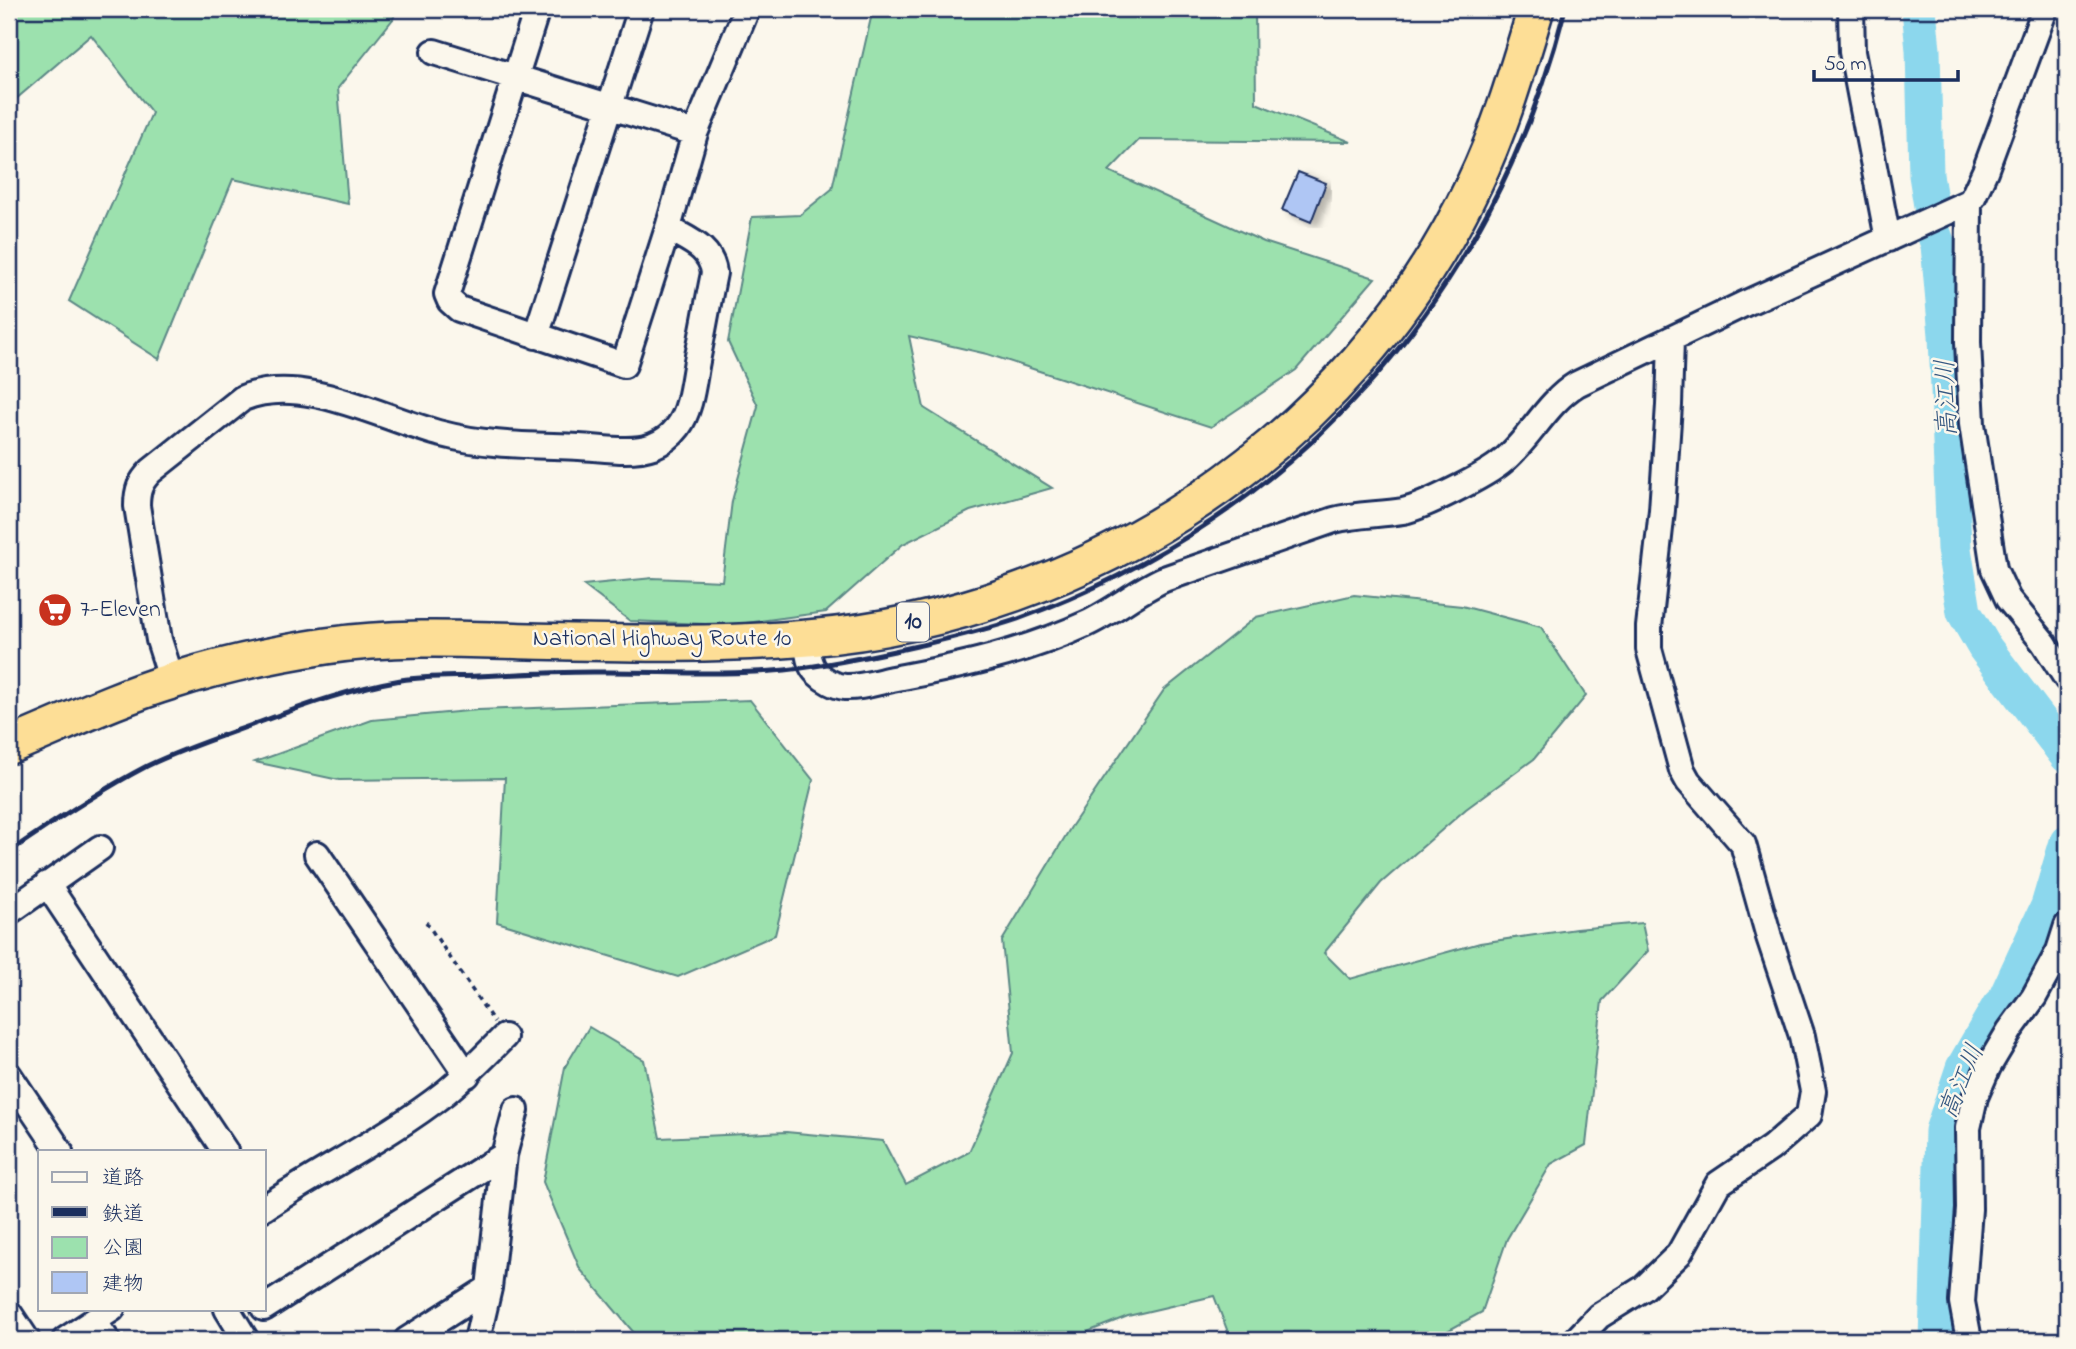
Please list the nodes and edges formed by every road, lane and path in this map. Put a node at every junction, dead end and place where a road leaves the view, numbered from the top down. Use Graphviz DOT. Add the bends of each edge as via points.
graph roads {
  1 [pos="537,9"];
  2 [pos="641,9"];
  3 [pos="747,9"];
  4 [pos="1536,9"];
  5 [pos="1851,9"];
  6 [pos="2045,9"];
  7 [pos="435,52"];
  8 [pos="515,77"];
  9 [pos="610,107"];
  10 [pos="695,134"];
  11 [pos="1969,202"];
  12 [pos="668,228"];
  13 [pos="1888,239"];
  14 [pos="536,336"];
  15 [pos="1671,339"];
  16 [pos="807,638"];
  17 [pos="2067,679"];
  18 [pos="172,681"];
  19 [pos="9,746"];
  20 [pos="100,848"];
  21 [pos="317,854"];
  22 [pos="47,884"];
  23 [pos="9,912"];
  24 [pos="426,922"];
  25 [pos="2067,926"];
  26 [pos="504,1037"];
  27 [pos="9,1075"];
  28 [pos="467,1075"];
  29 [pos="516,1110"];
  30 [pos="59,1150"];
  31 [pos="224,1150"];
  32 [pos="504,1155"];
  33 [pos="266,1207"];
  34 [pos="489,1289"];
  35 [pos="266,1307"];
  36 [pos="261,1310"];
  37 [pos="9,1312"];
  38 [pos="104,1323"];
  39 [pos="237,1325"];
  40 [pos="27,1340"];
  41 [pos="65,1340"];
  42 [pos="407,1340"];
  43 [pos="477,1340"];
  44 [pos="1576,1340"];
  45 [pos="1969,1340"];
  1 -- 8 [label="street"];
  2 -- 9 [label="street"];
  3 -- 10 [label="street"];
  4 -- 16 [label="highway, National Highway Route 10 / 10" via="1489,150 1446,237 1377,339 1288,432 1177,514 1051,580 901,625"];
  5 -- 13 [label="street" via="1852,52"];
  6 -- 11 [label="street" via="1985,171"];
  7 -- 8 [label="street"];
  8 -- 9 [label="street"];
  8 -- 14 [label="street" via="447,294 459,309"];
  9 -- 10 [label="street"];
  9 -- 14 [label="street"];
  10 -- 12 [label="street"];
  11 -- 13 [label="street"];
  11 -- 17 [label="street" via="1972,424 1994,569 2008,599"];
  12 -- 14 [label="street" via="624,365"];
  12 -- 18 [label="street" via="708,254 714,273 684,417 671,435 653,446 628,449 468,441 334,399 273,390 243,397 151,471 137,491 137,506 159,640"];
  13 -- 15 [label="street"];
  15 -- 16 [label="street" via="1567,390 1503,461 1424,503 1406,510 1334,520 1164,579 1085,624 1020,649 846,687 815,672"];
  15 -- 44 [label="street" via="1649,649 1682,770 1743,844 1802,1035 1813,1091 1809,1115 1718,1184 1679,1254 1644,1288 1599,1316"];
  16 -- 18 [label="highway, National Highway Route 10 / 10" via="675,644 381,640 284,653"];
  18 -- 19 [label="highway, National Highway Route 10 / 10"];
  20 -- 22 [label="street"];
  21 -- 28 [label="street"];
  22 -- 23 [label="street"];
  22 -- 31 [label="street"];
  24 -- 26 [label="path"];
  25 -- 45 [label="street" via="2059,951 1993,1058 1975,1097 1968,1128 1969,1209 1962,1302"];
  26 -- 28 [label="street"];
  27 -- 30 [label="street"];
  28 -- 33 [label="street" via="375,1141"];
  29 -- 32 [label="street"];
  32 -- 34 [label="street"];
  32 -- 35 [label="street"];
  34 -- 42 [label="street"];
  34 -- 43 [label="street"];
  36 -- 39 [label="street"];
  37 -- 40 [label="street"];
  38 -- 41 [label="street"];
}
